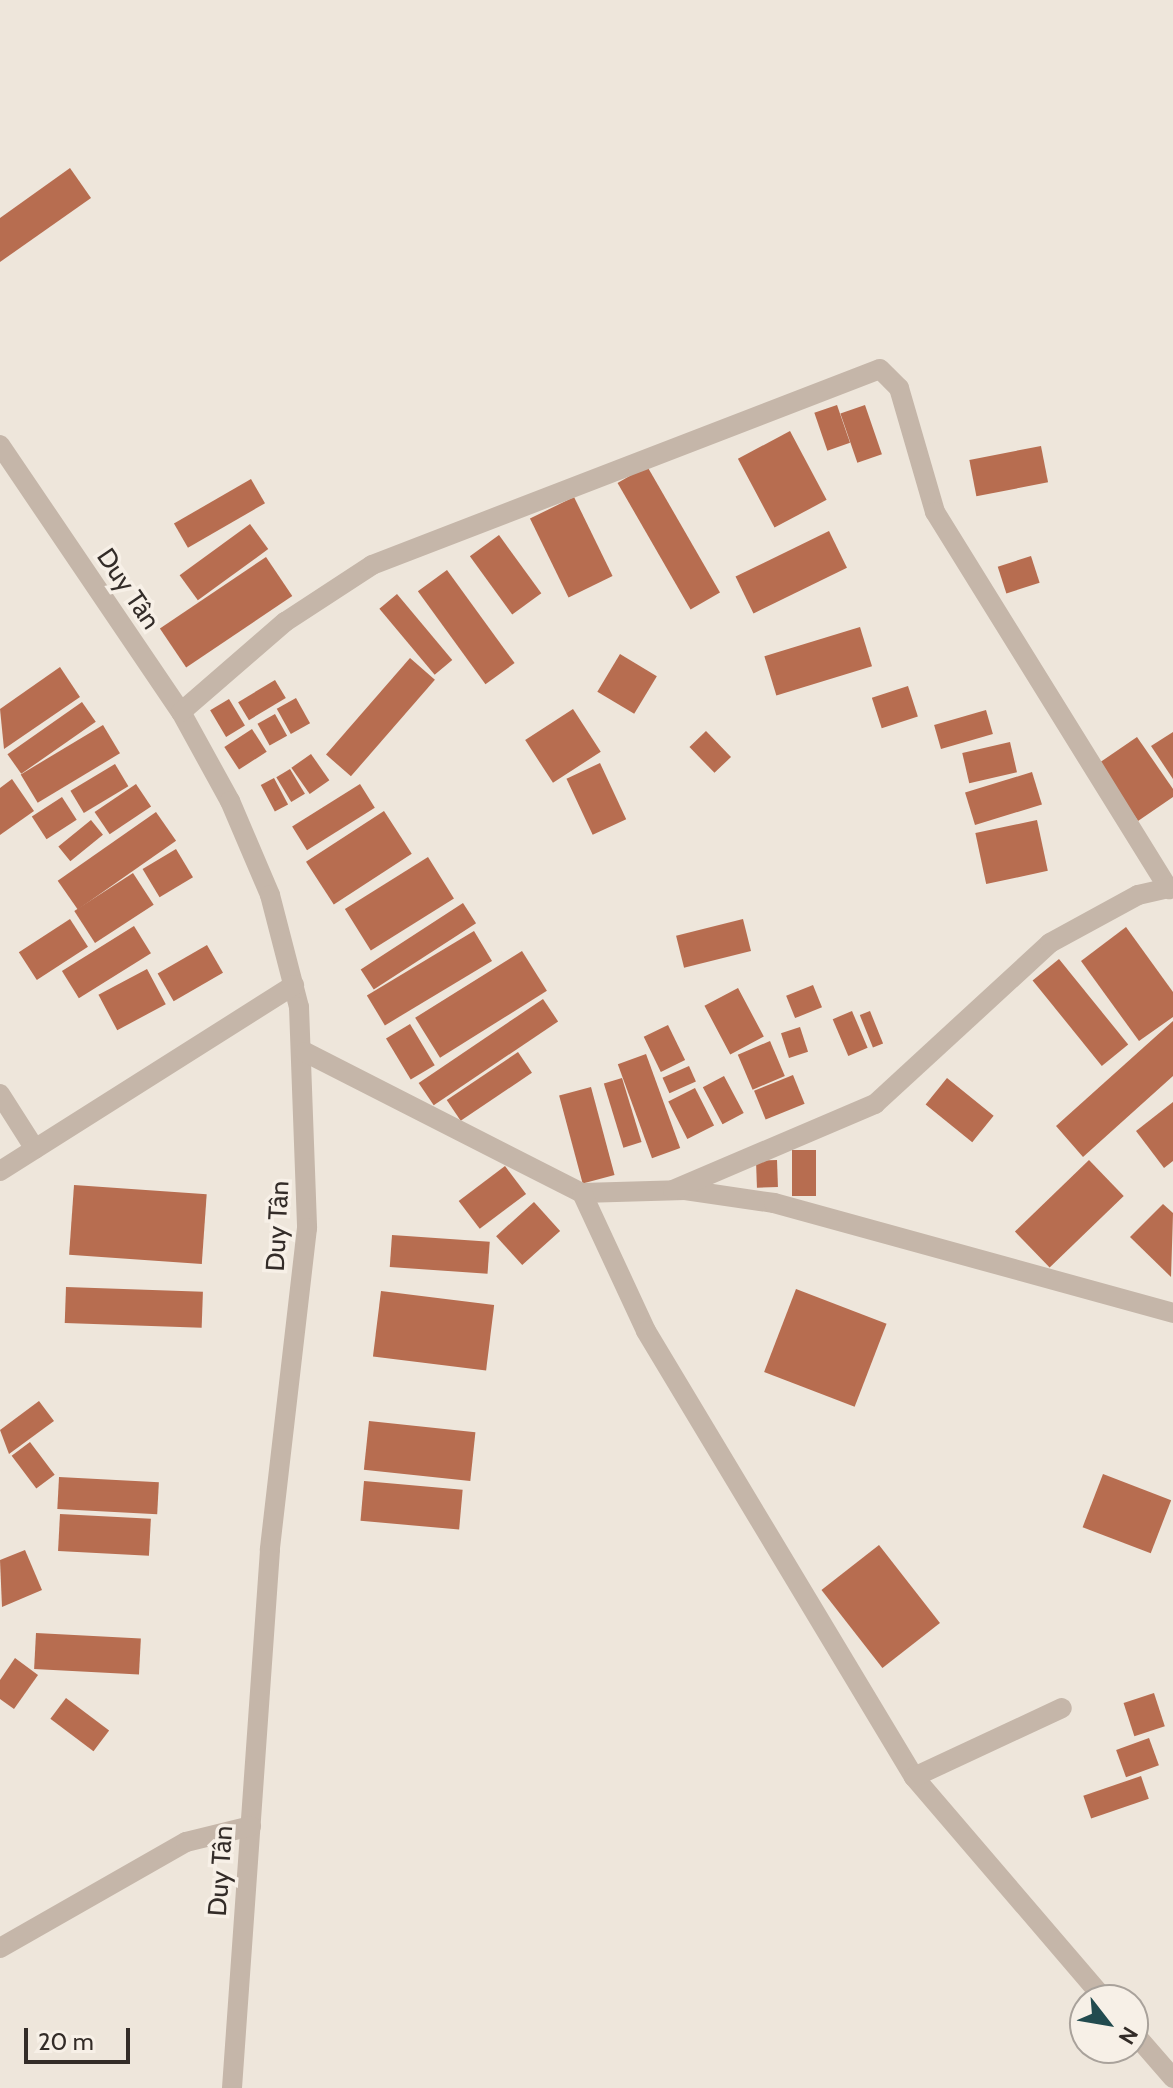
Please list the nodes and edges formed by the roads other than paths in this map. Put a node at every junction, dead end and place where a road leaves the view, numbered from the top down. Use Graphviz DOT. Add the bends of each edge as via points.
graph roads {
  1 [pos="0,445"];
  2 [pos="181,712"];
  3 [pos="1171,888"];
  4 [pos="294,985"];
  5 [pos="305,1052"];
  6 [pos="0,1094"];
  7 [pos="35,1149"];
  8 [pos="0,1171"];
  9 [pos="673,1190"];
  10 [pos="582,1193"];
  11 [pos="1173,1313"];
  12 [pos="1062,1708"];
  13 [pos="914,1777"];
  14 [pos="251,1826"];
  15 [pos="0,1948"];
  16 [pos="1091,1984"];
  17 [pos="1149,2050"];
  18 [pos="1173,2078"];
  19 [pos="232,2088"];
  1 -- 2 [label="street, Duy Tân"];
  2 -- 3 [label="street" via="285,622 372,565 880,369 899,388 935,512"];
  2 -- 4 [label="street, Duy Tân" via="270,895"];
  3 -- 9 [label="street" via="1138,895 1050,943 875,1104"];
  4 -- 5 [label="street, Duy Tân"];
  4 -- 7 [label="street"];
  5 -- 10 [label="street"];
  5 -- 14 [label="street, Duy Tân" via="307,1228 270,1550"];
  6 -- 7 [label="street"];
  7 -- 8 [label="street"];
  9 -- 10 [label="street"];
  9 -- 11 [label="street" via="774,1203"];
  10 -- 13 [label="street" via="646,1331"];
  12 -- 13 [label="street"];
  13 -- 16 [label="street"];
  14 -- 15 [label="street" via="186,1842"];
  14 -- 19 [label="street, Duy Tân"];
  17 -- 18 [label="street"];
}
